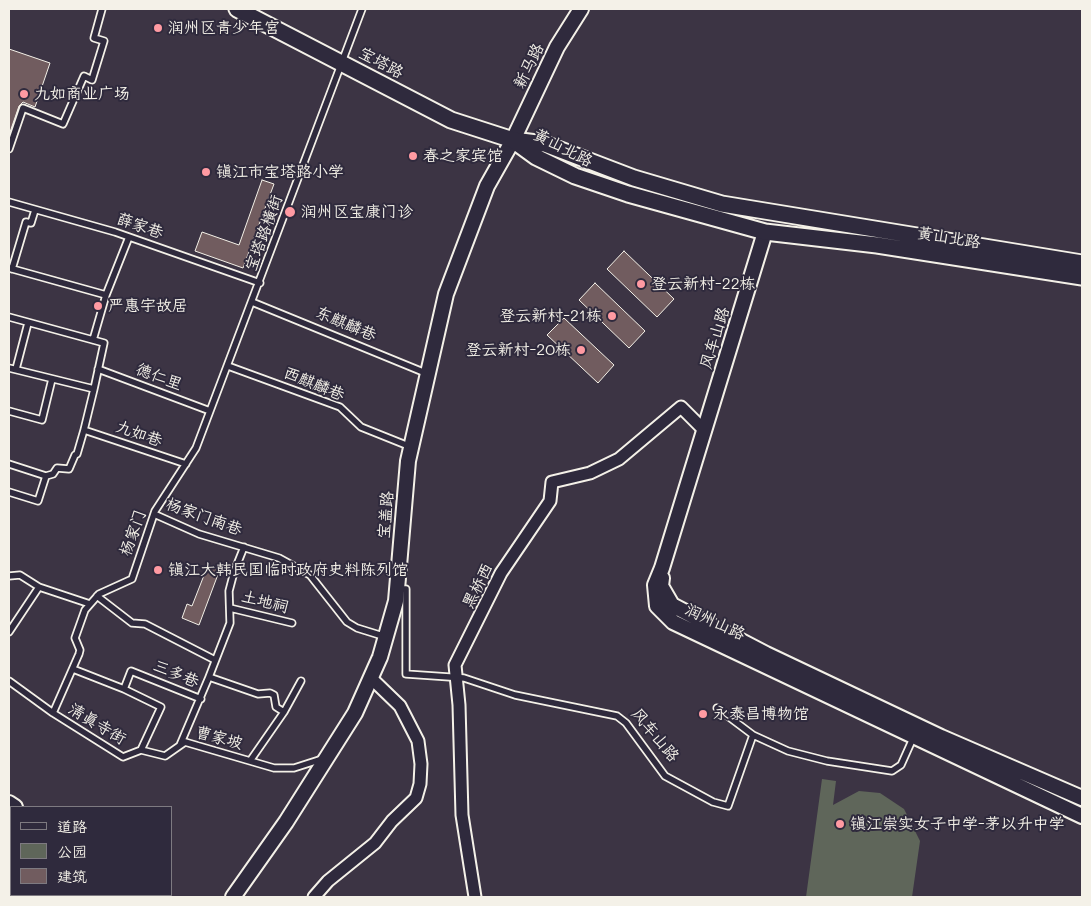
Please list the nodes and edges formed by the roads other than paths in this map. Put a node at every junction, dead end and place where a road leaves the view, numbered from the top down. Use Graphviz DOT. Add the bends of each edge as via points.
graph roads {
  1 [pos="102,9"];
  2 [pos="237,9"];
  3 [pos="362,9"];
  4 [pos="581,9"];
  5 [pos="342,62"];
  6 [pos="513,140"];
  7 [pos="9,149"];
  8 [pos="9,202"];
  9 [pos="35,210"];
  10 [pos="765,232"];
  11 [pos="128,236"];
  12 [pos="1082,263"];
  13 [pos="10,268"];
  14 [pos="1082,277"];
  15 [pos="260,282"];
  16 [pos="106,295"];
  17 [pos="252,302"];
  18 [pos="9,317"];
  19 [pos="28,323"];
  20 [pos="93,340"];
  21 [pos="228,366"];
  22 [pos="9,368"];
  23 [pos="98,369"];
  24 [pos="16,370"];
  25 [pos="428,374"];
  26 [pos="52,379"];
  27 [pos="94,389"];
  28 [pos="210,411"];
  29 [pos="9,412"];
  30 [pos="84,430"];
  31 [pos="705,431"];
  32 [pos="412,447"];
  33 [pos="9,464"];
  34 [pos="186,464"];
  35 [pos="46,476"];
  36 [pos="9,492"];
  37 [pos="154,514"];
  38 [pos="244,547"];
  39 [pos="662,568"];
  40 [pos="9,576"];
  41 [pos="39,587"];
  42 [pos="397,589"];
  43 [pos="96,596"];
  44 [pos="90,604"];
  45 [pos="230,608"];
  46 [pos="292,623"];
  47 [pos="9,632"];
  48 [pos="386,637"];
  49 [pos="215,660"];
  50 [pos="73,669"];
  51 [pos="455,676"];
  52 [pos="209,677"];
  53 [pos="371,678"];
  54 [pos="9,681"];
  55 [pos="301,681"];
  56 [pos="124,689"];
  57 [pos="201,699"];
  58 [pos="717,708"];
  59 [pos="284,712"];
  60 [pos="53,713"];
  61 [pos="917,731"];
  62 [pos="753,735"];
  63 [pos="179,746"];
  64 [pos="141,750"];
  65 [pos="327,757"];
  66 [pos="250,761"];
  67 [pos="1082,798"];
  68 [pos="1082,816"];
  69 [pos="233,897"];
  70 [pos="314,897"];
  71 [pos="475,897"];
  1 -- 7 [label="lane" via="94,38 104,41 92,80 84,76 63,124 23,108"];
  2 -- 5 [label="main road, 宝塔路"];
  3 -- 5 [label="lane, 宝塔路横街"];
  4 -- 6 [label="street, 新马路" via="557,47"];
  5 -- 6 [label="main road, 宝塔路" via="451,120"];
  5 -- 15 [label="lane, 宝塔路横街"];
  6 -- 10 [label="main road, 黄山北路" via="536,157 575,176"];
  6 -- 12 [label="main road, 黄山北路" via="545,144 634,178 722,204"];
  6 -- 25 [label="street, 宝盖路" via="487,186 446,294"];
  8 -- 9 [label="lane, 薛家巷"];
  9 -- 11 [label="lane, 薛家巷"];
  9 -- 13 [label="lane" via="31,223 26,222"];
  10 -- 14 [label="main road, 黄山北路" via="877,245"];
  10 -- 31 [label="street, 风车山路"];
  11 -- 15 [label="lane, 薛家巷"];
  11 -- 16 [label="lane"];
  13 -- 16 [label="lane"];
  15 -- 17 [label="lane, 宝塔路横街"];
  16 -- 20 [label="lane"];
  17 -- 21 [label="lane, 宝塔路横街"];
  17 -- 25 [label="lane, 东麒麟巷"];
  18 -- 19 [label="lane"];
  19 -- 20 [label="lane"];
  19 -- 24 [label="lane"];
  20 -- 23 [label="lane" via="104,343"];
  21 -- 28 [label="lane, 宝塔路横街"];
  21 -- 32 [label="lane, 西麒麟巷" via="340,407 361,427"];
  22 -- 24 [label="lane"];
  23 -- 27 [label="lane"];
  23 -- 28 [label="lane, 德仁里"];
  24 -- 26 [label="lane"];
  25 -- 32 [label="street, 宝盖路"];
  26 -- 27 [label="lane"];
  26 -- 29 [label="lane" via="42,420"];
  27 -- 30 [label="lane"];
  28 -- 34 [label="lane, 宝塔路横街" via="196,448"];
  30 -- 34 [label="lane, 九如巷"];
  30 -- 35 [label="lane" via="69,469 57,468"];
  31 -- 39 [label="street, 风车山路"];
  31 -- 51 [label="street, 黑桥西" via="681,406 619,459 590,473 552,482 550,501 501,573 455,665"];
  32 -- 42 [label="street, 宝盖路"];
  33 -- 35 [label="lane"];
  34 -- 37 [label="lane, 杨家门"];
  35 -- 36 [label="lane" via="38,501"];
  37 -- 38 [label="lane, 杨家门南巷" via="199,534"];
  37 -- 43 [label="lane, 杨家门" via="132,579"];
  38 -- 45 [label="lane, 曹家坡" via="229,591"];
  38 -- 48 [label="lane" via="279,558 310,575 347,622"];
  39 -- 61 [label="street, 润州山路" via="661,586 672,605"];
  40 -- 41 [label="lane" via="20,575"];
  41 -- 44 [label="lane"];
  41 -- 47 [label="lane"];
  42 -- 48 [label="street, 宝盖路"];
  42 -- 51 [label="lane, 风车山路" via="406,589 406,674"];
  43 -- 44 [label="lane, 杨家门"];
  43 -- 49 [label="lane" via="132,623 146,624"];
  44 -- 50 [label="lane, 杨家门" via="76,635 80,650"];
  45 -- 46 [label="lane, 土地祠"];
  45 -- 49 [label="lane, 曹家坡" via="230,623"];
  48 -- 53 [label="street, 宝盖路"];
  49 -- 52 [label="lane, 曹家坡"];
  50 -- 56 [label="lane"];
  50 -- 60 [label="lane, 杨家门"];
  51 -- 62 [label="lane, 风车山路" via="515,695 617,716 626,723 665,776 713,802 728,806"];
  51 -- 71 [label="street, 黑桥西" via="459,705 462,815"];
  52 -- 57 [label="lane, 曹家坡"];
  52 -- 59 [label="lane" via="258,694 270,693 274,695 276,707"];
  53 -- 65 [label="street, 宝盖路" via="355,713"];
  53 -- 70 [label="street" via="400,706 418,741 420,784 416,798 374,843 328,881"];
  54 -- 60 [label="lane, 清真寺街"];
  55 -- 59 [label="lane, 曹家坡"];
  56 -- 57 [label="lane, 三多巷" via="131,671"];
  56 -- 64 [label="lane" via="161,707"];
  57 -- 63 [label="lane, 曹家坡"];
  58 -- 62 [label="lane"];
  59 -- 66 [label="lane, 曹家坡"];
  60 -- 64 [label="lane, 清真寺街" via="123,757"];
  61 -- 62 [label="lane" via="901,765 892,771 826,761 788,751"];
  61 -- 67 [label="street, 润州山路"];
  61 -- 68 [label="street, 润州山路"];
  63 -- 64 [label="lane, 清真寺街" via="165,756"];
  63 -- 66 [label="lane, 曹家坡" via="185,742"];
  65 -- 66 [label="lane, 曹家坡" via="294,768 274,768"];
  65 -- 69 [label="street, 宝盖路"];
}
